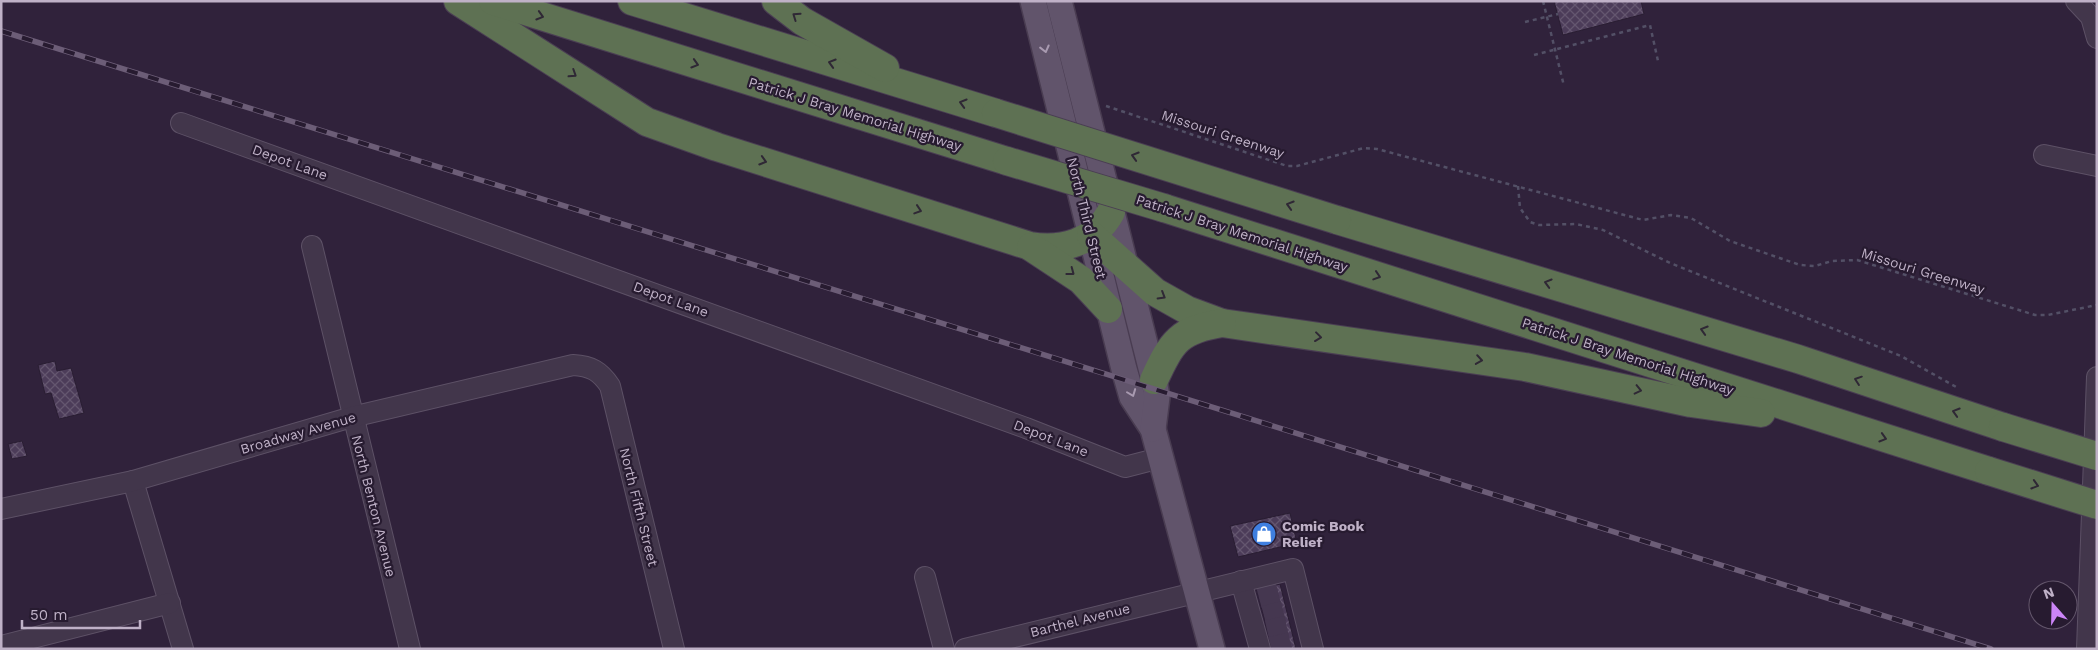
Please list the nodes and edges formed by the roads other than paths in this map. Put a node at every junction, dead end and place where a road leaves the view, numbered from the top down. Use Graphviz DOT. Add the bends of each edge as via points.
graph roads {
  1 [pos="458,1"];
  2 [pos="493,1"];
  3 [pos="632,1"];
  4 [pos="776,1"];
  5 [pos="1033,1"];
  6 [pos="1059,1"];
  7 [pos="2076,1"];
  8 [pos="2097,38"];
  9 [pos="929,93"];
  10 [pos="181,123"];
  11 [pos="2044,155"];
  12 [pos="2097,166"];
  13 [pos="1111,212"];
  14 [pos="1092,235"];
  15 [pos="312,246"];
  16 [pos="1030,246"];
  17 [pos="1124,266"];
  18 [pos="1108,309"];
  19 [pos="1222,322"];
  20 [pos="596,370"];
  21 [pos="2097,377"];
  22 [pos="1154,380"];
  23 [pos="352,416"];
  24 [pos="1836,423"];
  25 [pos="1153,429"];
  26 [pos="2097,456"];
  27 [pos="1160,458"];
  28 [pos="133,481"];
  29 [pos="2097,504"];
  30 [pos="1,509"];
  31 [pos="925,577"];
  32 [pos="1241,581"];
  33 [pos="1196,591"];
  34 [pos="170,603"];
  35 [pos="1298,619"];
  36 [pos="1260,627"];
  37 [pos="1,646"];
  38 [pos="183,649"];
  39 [pos="410,649"];
  40 [pos="674,649"];
  41 [pos="944,649"];
  42 [pos="965,649"];
  43 [pos="1212,649"];
  44 [pos="2087,649"];
  1 -- 16 [label="highway, one-way" via="646,122"];
  2 -- 24 [label="highway, Patrick J Bray Memorial Highway, one-way, bridge" via="1164,208"];
  9 -- 3 [label="highway, one-way"];
  9 -- 4 [label="highway, one-way" via="802,21"];
  5 -- 14 [label="main road, North Third Street, one-way"];
  6 -- 13 [label="main road, North Third Street"];
  7 -- 8 [label="street" via="2091,17"];
  26 -- 9 [label="highway, one-way, bridge" via="1789,356"];
  10 -- 27 [label="street, Depot Lane" via="1026,428 1125,467"];
  11 -- 12 [label="street"];
  13 -- 14 [label="highway"];
  13 -- 17 [label="main road, North Third Street"];
  14 -- 16 [label="highway" via="1058,248"];
  14 -- 17 [label="highway"];
  14 -- 18 [label="main road, North Third Street"];
  15 -- 23 [label="street, North Benton Avenue"];
  16 -- 18 [label="highway, one-way" via="1081,280"];
  17 -- 19 [label="highway, one-way" via="1155,292 1187,310"];
  17 -- 22 [label="main road, North Third Street"];
  18 -- 25 [label="main road, North Third Street, one-way" via="1132,397"];
  19 -- 22 [label="highway" via="1202,326 1182,336 1165,356"];
  19 -- 24 [label="highway, one-way" via="1525,367 1691,403"];
  20 -- 23 [label="street, Broadway Avenue" via="573,365"];
  20 -- 40 [label="street, North Fifth Street" via="610,386"];
  21 -- 44 [label="street"];
  22 -- 25 [label="main road, North Third Street" via="1157,397"];
  23 -- 28 [label="street, Broadway Avenue"];
  23 -- 39 [label="street, North Benton Avenue"];
  24 -- 29 [label="highway, Patrick J Bray Memorial Highway, one-way, bridge"];
  25 -- 27 [label="main road, North Third Street"];
  27 -- 33 [label="main road, North Third Street"];
  28 -- 30 [label="street, Broadway Avenue"];
  28 -- 34 [label="street"];
  31 -- 41 [label="street"];
  32 -- 33 [label="street, Barthel Avenue"];
  32 -- 35 [label="street, Barthel Avenue" via="1293,569"];
  32 -- 36 [label="street"];
  33 -- 42 [label="street, Barthel Avenue"];
  33 -- 43 [label="main road, North Third Street"];
  34 -- 37 [label="street"];
  34 -- 38 [label="street"];
}
